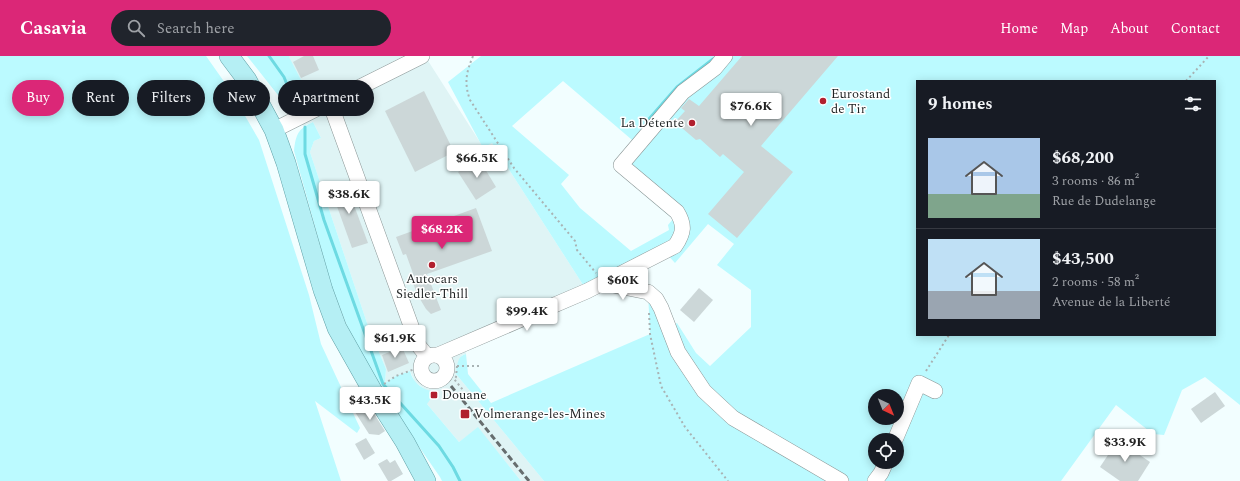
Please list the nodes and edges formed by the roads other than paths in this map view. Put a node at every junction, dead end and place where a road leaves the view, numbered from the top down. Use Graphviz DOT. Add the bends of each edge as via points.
graph roads {
  1 [pos="229,56"];
  2 [pos="422,56"];
  3 [pos="725,56"];
  4 [pos="374,80"];
  5 [pos="302,116"];
  6 [pos="336,116"];
  7 [pos="274,130"];
  8 [pos="603,283"];
  9 [pos="935,390"];
  10 [pos="898,433"];
  11 [pos="883,469"];
  12 [pos="426,481"];
  13 [pos="841,481"];
  14 [pos="875,481"];
  1 -- 7 [label="main road" via="248,80"];
  2 -- 4 [label="street"];
  3 -- 8 [label="street" via="715,68 683,92 621,165 677,212 682,219 681,238 676,246"];
  5 -- 7 [label="street"];
  6 -- 8 [label="street" via="366,188 418,345 438,362"];
  7 -- 12 [label="main road" via="337,328"];
  8 -- 13 [label="street" via="648,292 656,299 678,352 704,391 733,418"];
  9 -- 10 [label="street" via="923,377"];
  11 -- 14 [label="street"];
}
